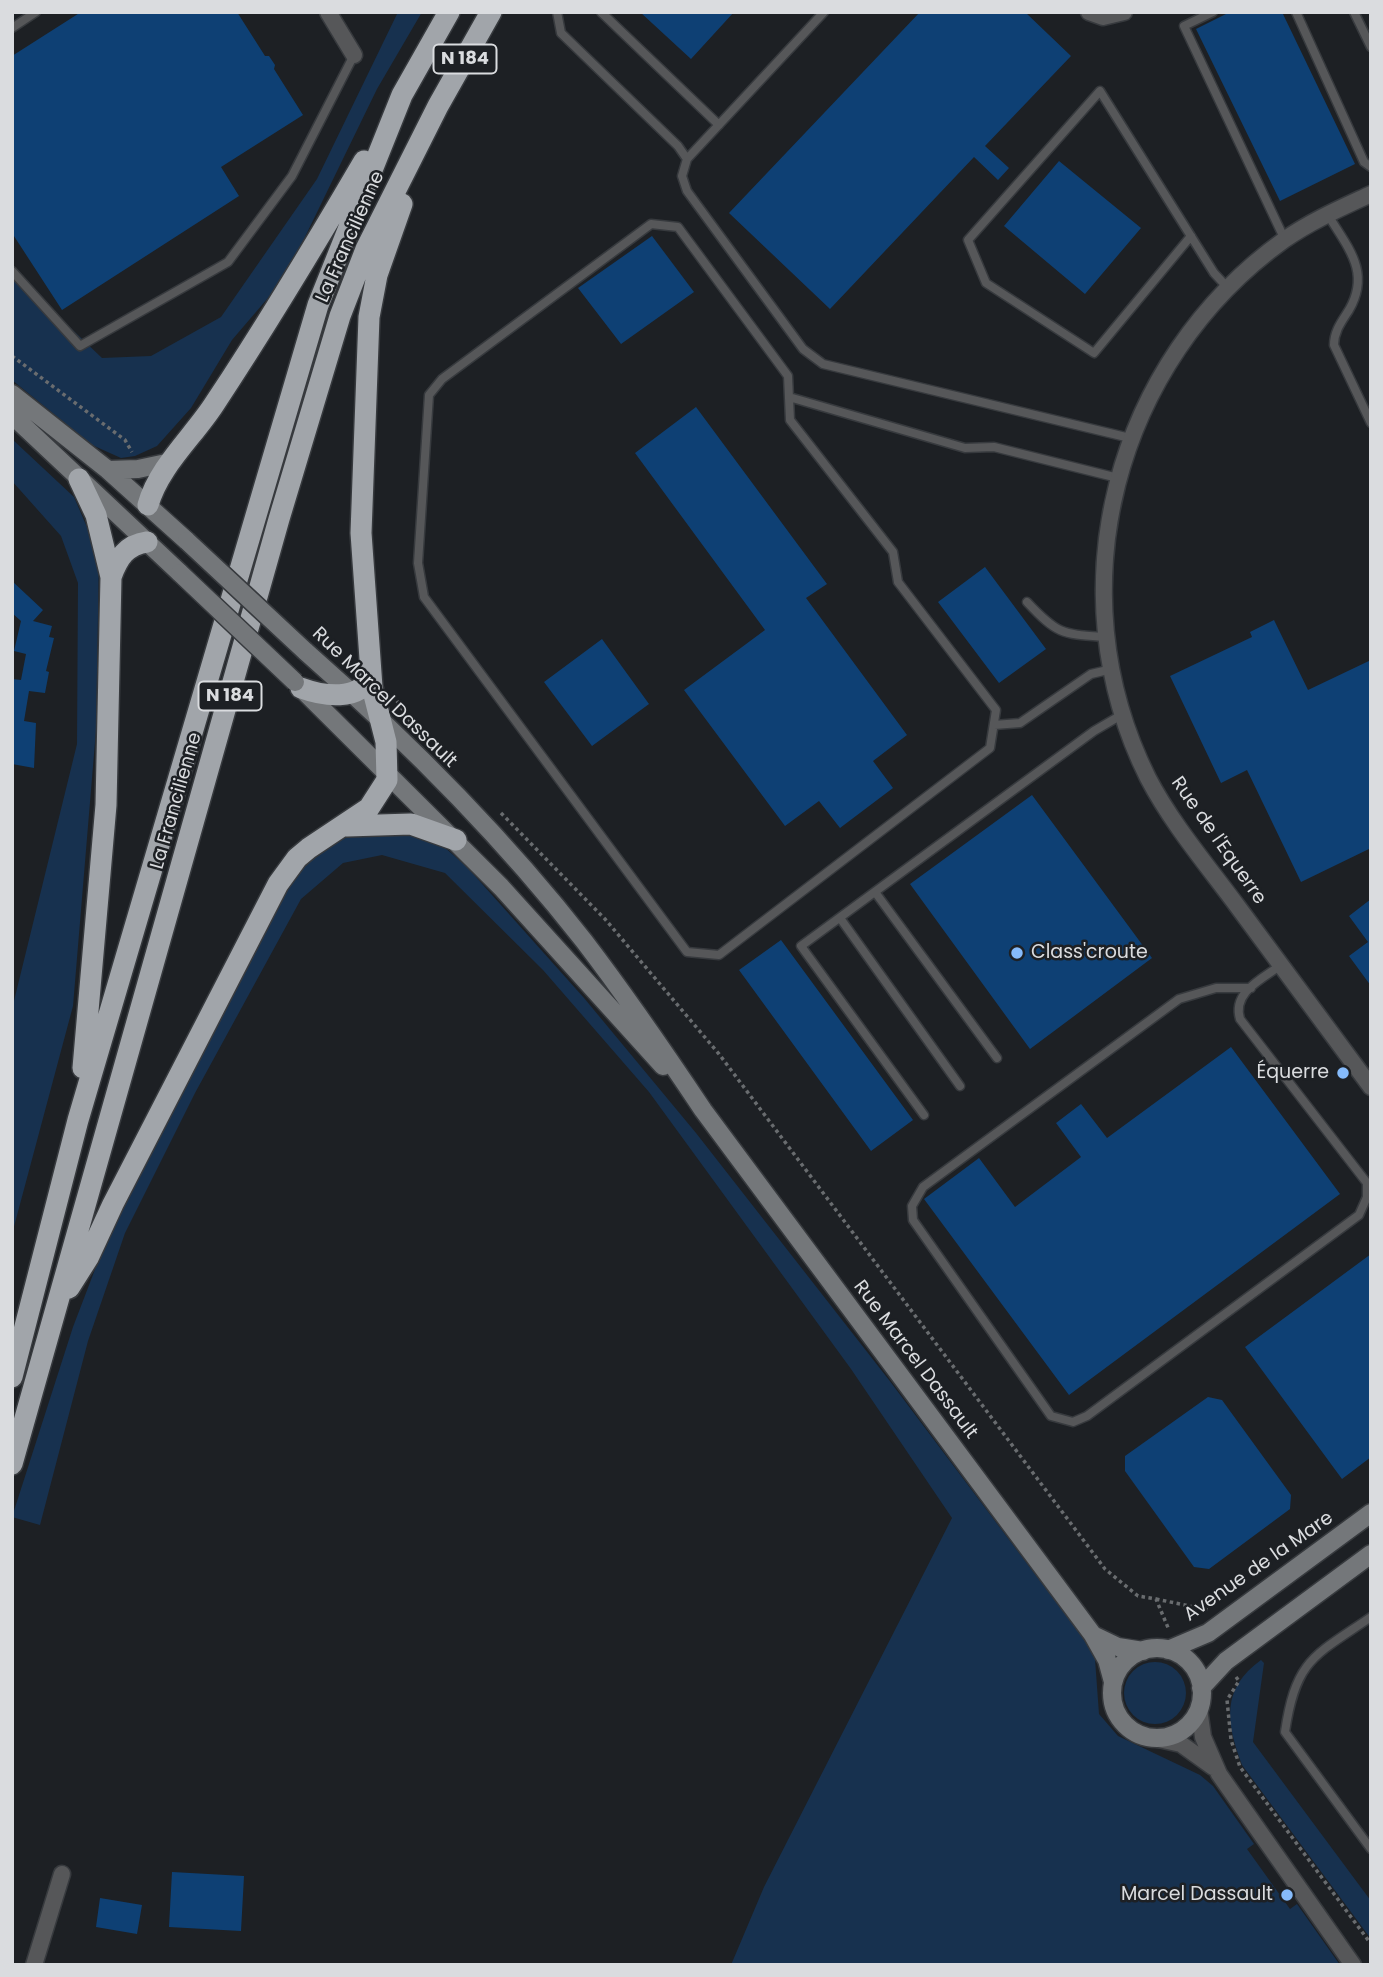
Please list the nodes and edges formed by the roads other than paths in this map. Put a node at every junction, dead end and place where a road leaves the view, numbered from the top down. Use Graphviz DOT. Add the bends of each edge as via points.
graph roads {
  1 [pos="36,12"];
  2 [pos="328,12"];
  3 [pos="449,12"];
  4 [pos="491,12"];
  5 [pos="557,12"];
  6 [pos="601,12"];
  7 [pos="824,12"];
  8 [pos="1089,12"];
  9 [pos="1124,12"];
  10 [pos="1213,12"];
  11 [pos="1296,12"];
  12 [pos="1354,12"];
  13 [pos="12,28"];
  14 [pos="1371,47"];
  15 [pos="354,55"];
  16 [pos="402,95"];
  17 [pos="438,107"];
  18 [pos="719,125"];
  19 [pos="687,159"];
  20 [pos="1371,167"];
  21 [pos="1371,194"];
  22 [pos="1328,215"];
  23 [pos="1191,236"];
  24 [pos="1285,240"];
  25 [pos="12,271"];
  26 [pos="1228,288"];
  27 [pos="12,394"];
  28 [pos="789,397"];
  29 [pos="12,415"];
  30 [pos="1371,422"];
  31 [pos="1130,438"];
  32 [pos="171,462"];
  33 [pos="108,470"];
  34 [pos="1118,478"];
  35 [pos="79,479"];
  36 [pos="148,505"];
  37 [pos="147,542"];
  38 [pos="111,577"];
  39 [pos="1027,602"];
  40 [pos="1108,637"];
  41 [pos="1112,669"];
  42 [pos="371,676"];
  43 [pos="298,685"];
  44 [pos="352,693"];
  45 [pos="1123,714"];
  46 [pos="379,716"];
  47 [pos="994,725"];
  48 [pos="388,774"];
  49 [pos="345,826"];
  50 [pos="456,840"];
  51 [pos="876,892"];
  52 [pos="840,918"];
  53 [pos="1281,965"];
  54 [pos="1251,988"];
  55 [pos="997,1058"];
  56 [pos="960,1086"];
  57 [pos="1371,1087"];
  58 [pos="703,1110"];
  59 [pos="924,1115"];
  60 [pos="78,1120"];
  61 [pos="59,1301"];
  62 [pos="12,1377"];
  63 [pos="12,1464"];
  64 [pos="1371,1513"];
  65 [pos="1371,1554"];
  66 [pos="1371,1617"];
  67 [pos="1093,1635"];
  68 [pos="1169,1642"];
  69 [pos="1143,1650"];
  70 [pos="1114,1682"];
  71 [pos="1201,1688"];
  72 [pos="1199,1709"];
  73 [pos="1154,1738"];
  74 [pos="1219,1774"];
  75 [pos="1371,1849"];
  76 [pos="62,1874"];
  77 [pos="34,1965"];
  78 [pos="1353,1965"];
  1 -- 13 [label="lane"];
  2 -- 15 [label="street"];
  3 -- 16 [label="highway, La Francilienne / N 184"];
  4 -- 17 [label="highway, La Francilienne / N 184"];
  5 -- 19 [label="lane" via="561,33"];
  6 -- 18 [label="lane"];
  7 -- 18 [label="lane"];
  8 -- 9 [label="street" via="1103,17"];
  10 -- 24 [label="lane" via="1184,26"];
  11 -- 20 [label="lane" via="1364,162"];
  12 -- 14 [label="lane"];
  15 -- 25 [label="lane" via="292,176 228,262 80,346"];
  16 -- 32 [label="highway" via="254,344"];
  16 -- 60 [label="highway, La Francilienne / N 184" via="318,305"];
  17 -- 42 [label="highway" via="382,259 369,317 361,533"];
  17 -- 61 [label="highway, La Francilienne / N 184" via="366,249 340,316"];
  18 -- 19 [label="lane"];
  19 -- 31 [label="lane" via="682,176 687,191 803,349 823,364"];
  21 -- 22 [label="street, Rue de l'Equerre"];
  22 -- 24 [label="street, Rue de l'Equerre"];
  22 -- 30 [label="lane" via="1350,251 1360,282 1334,335 1334,345"];
  23 -- 23 [label="lane" via="1100,91 968,240 986,284 1094,353"];
  23 -- 26 [label="lane"];
  24 -- 26 [label="street, Rue de l'Equerre"];
  26 -- 31 [label="street, Rue de l'Equerre" via="1177,349"];
  27 -- 33 [label="street, Rue Marcel Dassault"];
  28 -- 34 [label="lane" via="965,448 994,447"];
  28 -- 47 [label="lane" via="790,420 893,552 898,582 996,710"];
  28 -- 47 [label="lane" via="788,376 678,227 651,224 442,379 429,395 418,563 424,597 687,952 719,955 990,748"];
  29 -- 35 [label="street, Rue Marcel Dassault"];
  31 -- 34 [label="street, Rue de l'Equerre"];
  32 -- 33 [label="street"];
  32 -- 36 [label="highway"];
  33 -- 36 [label="street, Rue Marcel Dassault"];
  34 -- 40 [label="street, Rue de l'Equerre" via="1103,577"];
  35 -- 37 [label="street, Rue Marcel Dassault"];
  35 -- 38 [label="highway" via="96,515"];
  36 -- 37 [label="street"];
  36 -- 44 [label="street, Rue Marcel Dassault, bridge"];
  37 -- 38 [label="highway" via="129,548"];
  37 -- 43 [label="street, Rue Marcel Dassault, bridge"];
  38 -- 60 [label="highway" via="106,805"];
  39 -- 40 [label="lane" via="1053,629"];
  40 -- 41 [label="street, Rue de l'Equerre"];
  41 -- 45 [label="street, Rue de l'Equerre"];
  41 -- 47 [label="lane" via="1091,674 1020,723"];
  42 -- 44 [label="highway" via="364,688"];
  42 -- 46 [label="highway"];
  43 -- 44 [label="highway" via="316,694"];
  43 -- 48 [label="street, Rue Marcel Dassault"];
  44 -- 46 [label="street, Rue Marcel Dassault"];
  45 -- 51 [label="lane" via="1094,730"];
  45 -- 53 [label="street, Rue de l'Equerre" via="1164,806"];
  46 -- 48 [label="highway"];
  46 -- 58 [label="street, Rue Marcel Dassault" via="583,940"];
  48 -- 49 [label="highway" via="376,801"];
  48 -- 50 [label="street, Rue Marcel Dassault"];
  49 -- 50 [label="highway" via="411,824"];
  49 -- 61 [label="highway" via="297,858 278,884 88,1258"];
  50 -- 58 [label="street, Rue Marcel Dassault"];
  51 -- 52 [label="lane"];
  51 -- 55 [label="lane"];
  52 -- 56 [label="lane"];
  52 -- 59 [label="lane" via="801,946"];
  53 -- 54 [label="lane"];
  53 -- 57 [label="street, Rue de l'Equerre"];
  54 -- 54 [label="lane" via="1216,988 1179,999 923,1187 912,1206 913,1220 1051,1416 1073,1422 1087,1416 1359,1215 1367,1183 1240,1019 1239,998"];
  58 -- 67 [label="street, Rue Marcel Dassault"];
  60 -- 62 [label="highway, La Francilienne / N 184"];
  61 -- 63 [label="highway, La Francilienne / N 184"];
  64 -- 68 [label="street, Avenue de la Mare" via="1208,1633"];
  65 -- 71 [label="street" via="1226,1661"];
  66 -- 75 [label="lane" via="1306,1664 1290,1698 1285,1732"];
  67 -- 69 [label="street" via="1118,1647"];
  67 -- 70 [label="street, Rue Marcel Dassault"];
  68 -- 69 [label="street"];
  68 -- 71 [label="street" via="1191,1664"];
  69 -- 70 [label="street" via="1126,1660"];
  70 -- 73 [label="street" via="1112,1699 1118,1716 1137,1733"];
  71 -- 72 [label="street"];
  72 -- 73 [label="street" via="1180,1732"];
  72 -- 74 [label="street" via="1203,1737"];
  73 -- 74 [label="street" via="1181,1744"];
  74 -- 78 [label="street"];
  76 -- 77 [label="street"];
}
